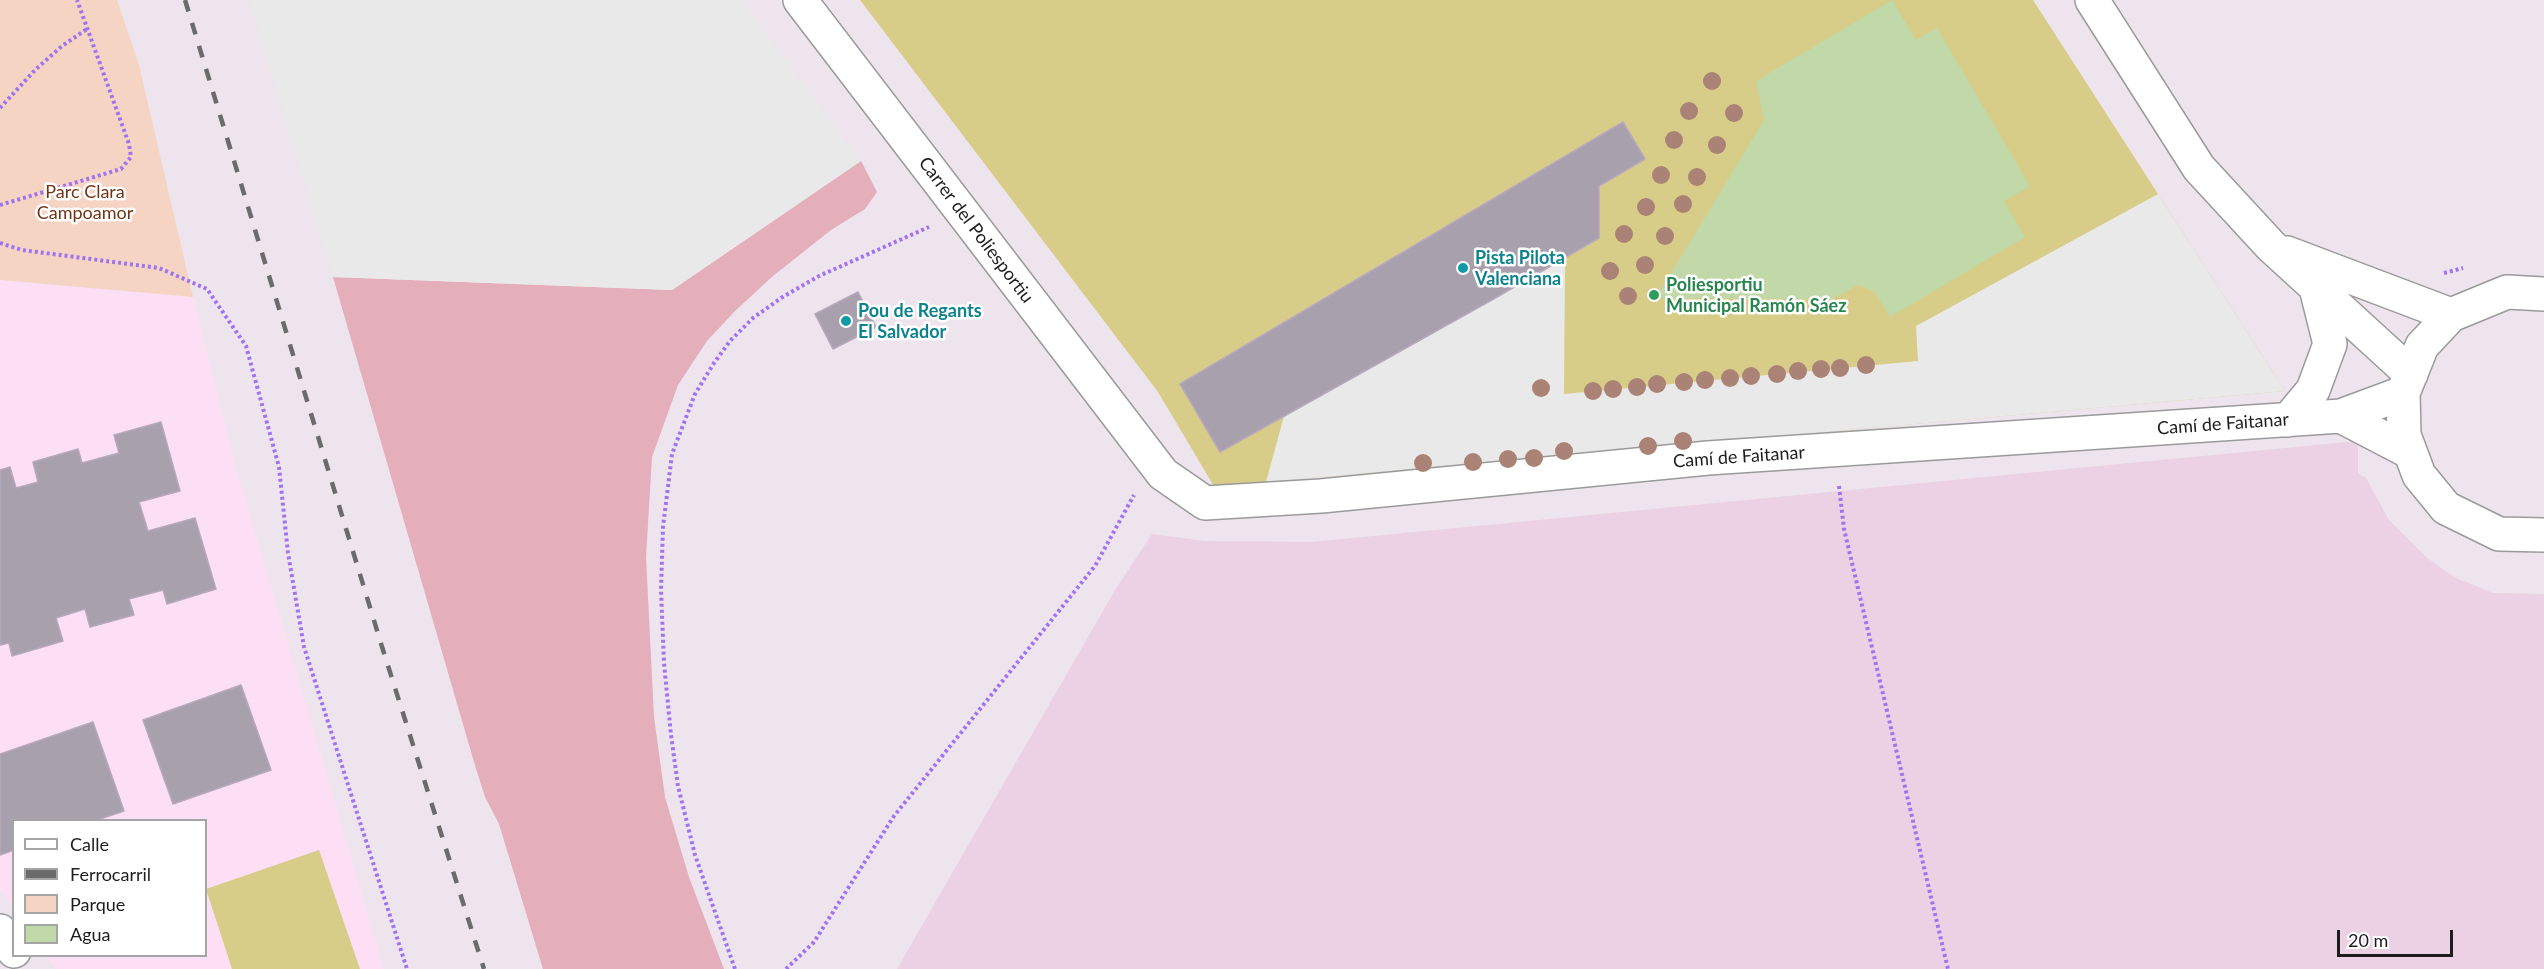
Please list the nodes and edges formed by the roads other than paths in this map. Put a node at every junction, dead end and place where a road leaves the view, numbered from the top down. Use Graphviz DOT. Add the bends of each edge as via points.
graph roads {
  1 [pos="800,0"];
  2 [pos="2092,0"];
  3 [pos="2271,246"];
  4 [pos="2316,288"];
  5 [pos="2544,294"];
  6 [pos="2451,315"];
  7 [pos="2407,383"];
  8 [pos="2341,416"];
  9 [pos="2289,420"];
  10 [pos="2410,452"];
  11 [pos="1152,460"];
  12 [pos="2544,535"];
  13 [pos="0,931"];
  14 [pos="12,948"];
  1 -- 11 [label="street, Carrer del Poliesportiu"];
  2 -- 3 [label="street" via="2199,168"];
  3 -- 4 [label="street"];
  3 -- 6 [label="street"];
  4 -- 7 [label="street"];
  4 -- 9 [label="street" via="2330,344 2313,390"];
  5 -- 6 [label="street" via="2507,292"];
  6 -- 7 [label="street" via="2422,346"];
  7 -- 8 [label="street, Camí de Faitanar"];
  7 -- 10 [label="street" via="2404,435"];
  8 -- 9 [label="street, Camí de Faitanar"];
  8 -- 10 [label="street"];
  9 -- 11 [label="street, Camí de Faitanar" via="1708,458 1321,496 1205,503 1163,474"];
  10 -- 12 [label="street" via="2418,475 2446,508 2499,534"];
  13 -- 14 [label="street"];
}
